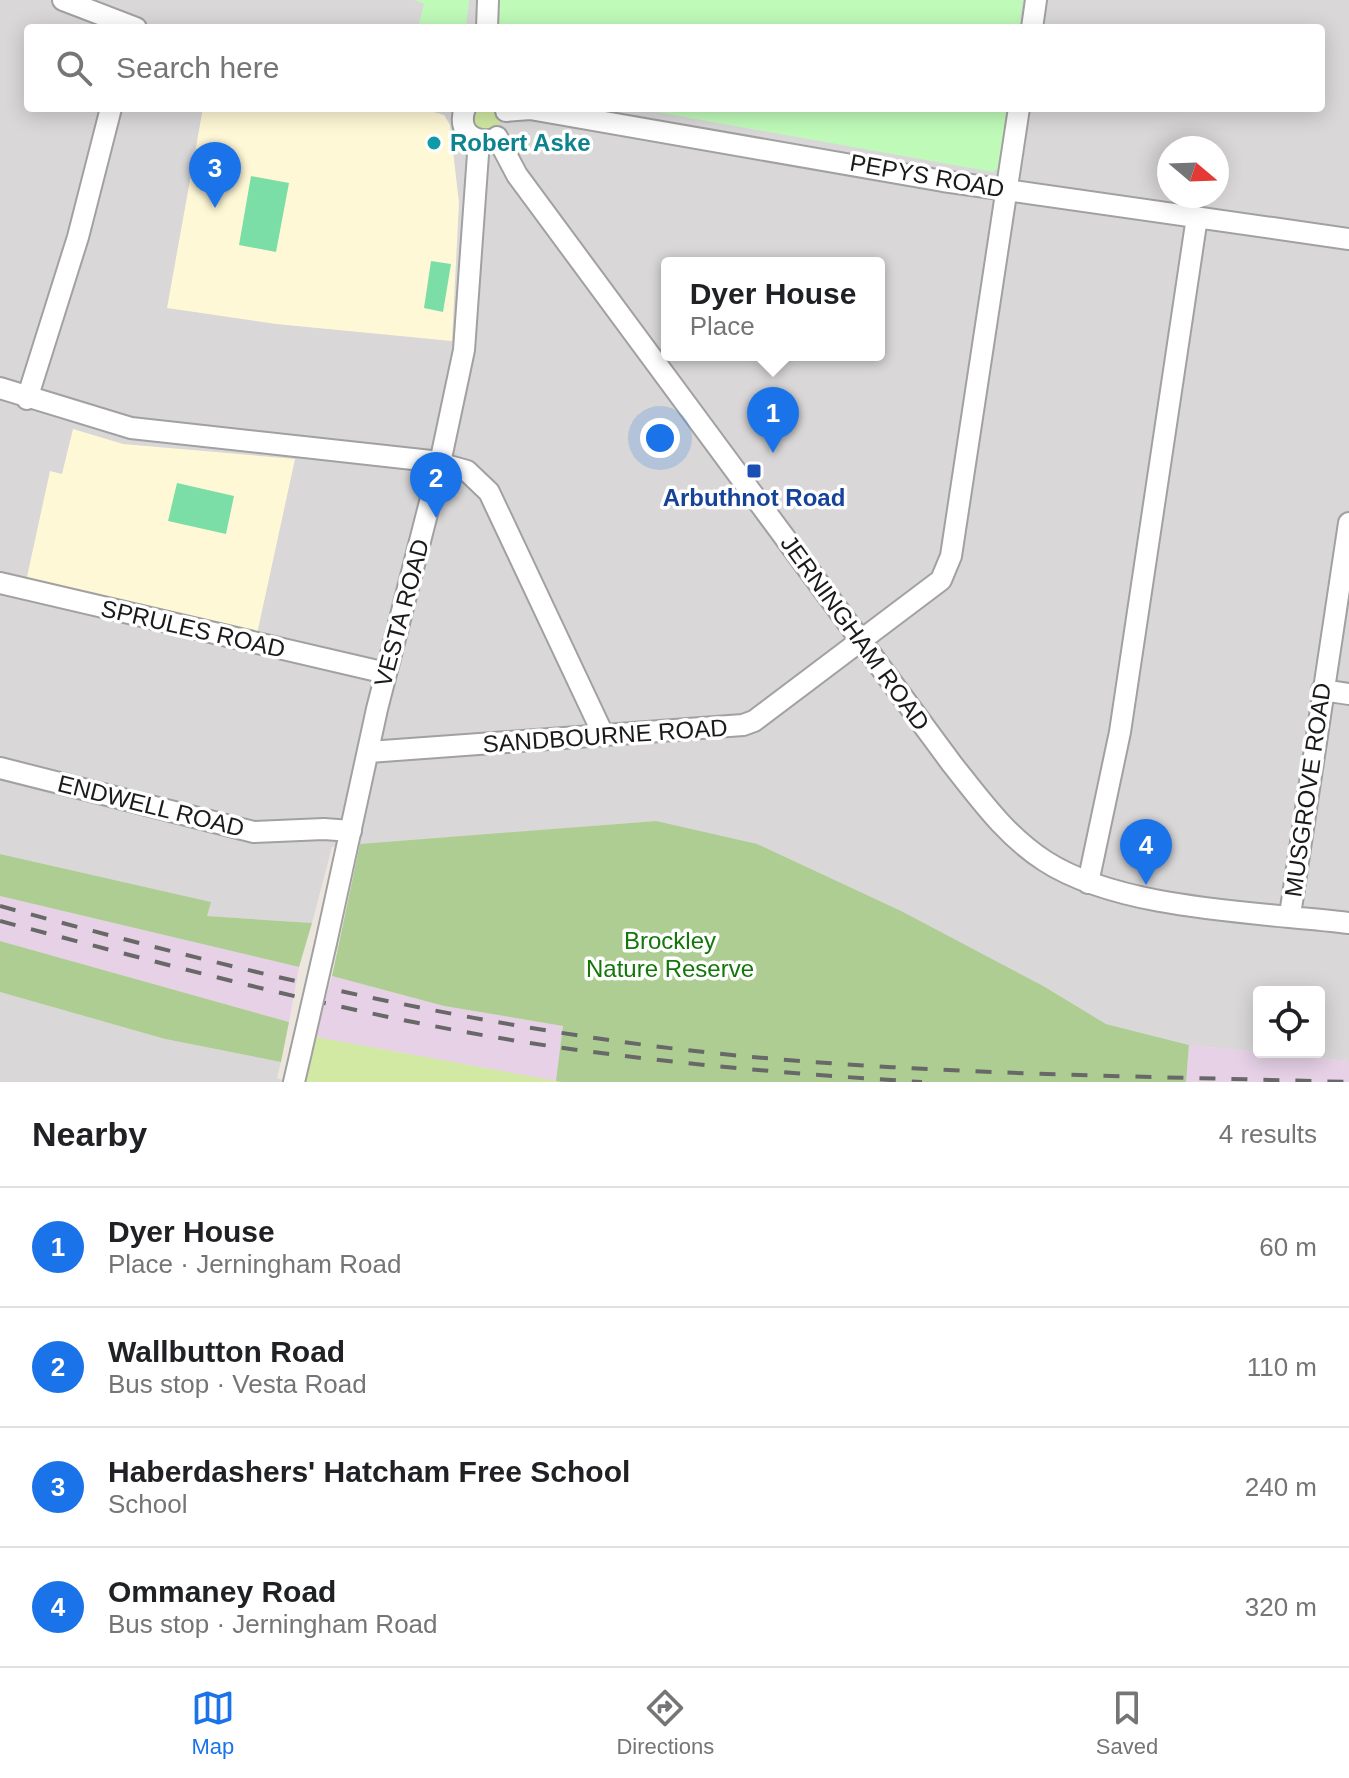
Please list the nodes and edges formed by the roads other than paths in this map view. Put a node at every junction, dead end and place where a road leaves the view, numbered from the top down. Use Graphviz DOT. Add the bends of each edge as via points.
graph roads {
  1 [pos="63,0"];
  2 [pos="488,0"];
  3 [pos="1036,0"];
  4 [pos="122,24"];
  5 [pos="487,24"];
  6 [pos="1033,24"];
  7 [pos="110,112"];
  8 [pos="464,112"];
  9 [pos="506,112"];
  10 [pos="548,112"];
  11 [pos="1018,112"];
  12 [pos="488,139"];
  13 [pos="525,184"];
  14 [pos="474,185"];
  15 [pos="1007,190"];
  16 [pos="1197,217"];
  17 [pos="1349,239"];
  18 [pos="0,388"];
  19 [pos="27,399"];
  20 [pos="440,463"];
  21 [pos="1349,523"];
  22 [pos="0,583"];
  23 [pos="862,642"];
  24 [pos="386,673"];
  25 [pos="1322,690"];
  26 [pos="1349,694"];
  27 [pos="603,734"];
  28 [pos="369,752"];
  29 [pos="0,768"];
  30 [pos="351,831"];
  31 [pos="1088,883"];
  32 [pos="1290,915"];
  33 [pos="1349,923"];
  34 [pos="294,1082"];
  1 -- 4 [label="street"];
  2 -- 5 [label="street"];
  3 -- 6 [label="street"];
  7 -- 19 [label="street"];
  8 -- 12 [label="street" via="466,132"];
  9 -- 12 [label="street, PEPYS ROAD" via="507,120"];
  10 -- 15 [label="street, PEPYS ROAD"];
  11 -- 15 [label="street"];
  12 -- 13 [label="street, JERNINGHAM ROAD"];
  12 -- 14 [label="street, VESTA ROAD"];
  13 -- 14 [label="street" via="493,169"];
  13 -- 23 [label="street, JERNINGHAM ROAD"];
  14 -- 20 [label="street, VESTA ROAD" via="464,350"];
  15 -- 16 [label="street, PEPYS ROAD"];
  15 -- 23 [label="street" via="948,569"];
  16 -- 17 [label="street, PEPYS ROAD"];
  16 -- 31 [label="street" via="1120,732"];
  18 -- 19 [label="street"];
  19 -- 20 [label="street" via="131,428"];
  20 -- 24 [label="street, VESTA ROAD"];
  20 -- 27 [label="street" via="467,471 485,485"];
  21 -- 25 [label="street, MUSGROVE ROAD"];
  22 -- 24 [label="street, SPRULES ROAD"];
  23 -- 27 [label="street, SANDBOURNE ROAD" via="743,725"];
  23 -- 31 [label="street, JERNINGHAM ROAD" via="1002,826 1044,860"];
  24 -- 28 [label="street, VESTA ROAD"];
  25 -- 26 [label="street"];
  25 -- 32 [label="street, MUSGROVE ROAD"];
  27 -- 28 [label="street, SANDBOURNE ROAD"];
  28 -- 30 [label="street, VESTA ROAD"];
  29 -- 30 [label="street, ENDWELL ROAD" via="254,832"];
  30 -- 34 [label="street, VESTA ROAD, bridge"];
  31 -- 32 [label="street, JERNINGHAM ROAD" via="1141,897"];
  32 -- 33 [label="street, JERNINGHAM ROAD"];
}
